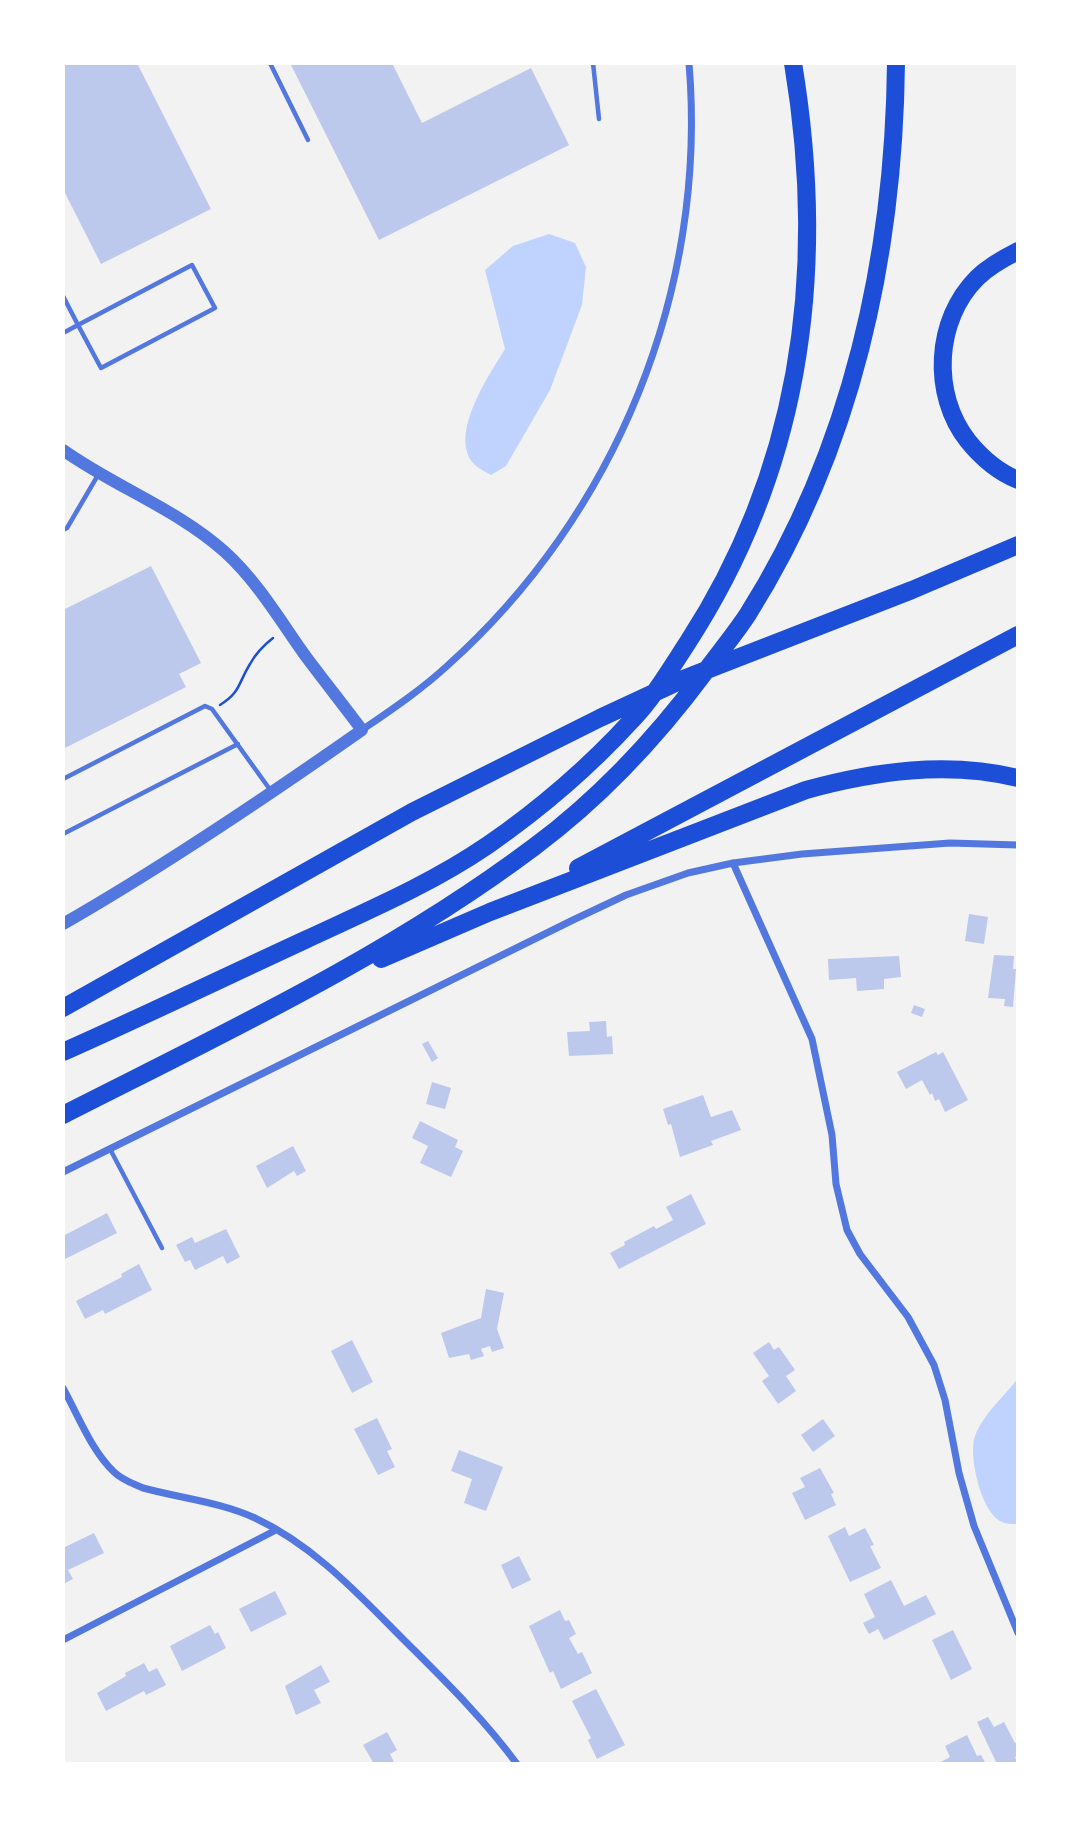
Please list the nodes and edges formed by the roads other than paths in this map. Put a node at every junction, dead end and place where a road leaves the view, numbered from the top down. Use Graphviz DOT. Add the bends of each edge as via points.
graph roads {
  1 [pos="270,63"];
  2 [pos="593,63"];
  3 [pos="689,63"];
  4 [pos="793,63"];
  5 [pos="896,63"];
  6 [pos="599,119"];
  7 [pos="309,140"];
  8 [pos="1018,251"];
  9 [pos="63,296"];
  10 [pos="78,325"];
  11 [pos="63,333"];
  12 [pos="63,450"];
  13 [pos="99,474"];
  14 [pos="1018,480"];
  15 [pos="63,530"];
  16 [pos="1018,545"];
  17 [pos="1018,635"];
  18 [pos="362,730"];
  19 [pos="238,744"];
  20 [pos="1018,778"];
  21 [pos="63,779"];
  22 [pos="272,792"];
  23 [pos="63,834"];
  24 [pos="1018,845"];
  25 [pos="733,863"];
  26 [pos="490,912"];
  27 [pos="63,924"];
  28 [pos="309,990"];
  29 [pos="63,1008"];
  30 [pos="63,1052"];
  31 [pos="63,1115"];
  32 [pos="109,1148"];
  33 [pos="63,1172"];
  34 [pos="162,1248"];
  35 [pos="63,1388"];
  36 [pos="276,1530"];
  37 [pos="1018,1633"];
  38 [pos="63,1640"];
  39 [pos="517,1764"];
  1 -- 7 [label="lane"];
  2 -- 6 [label="lane"];
  3 -- 18 [label="street" via="692,144 681,248 657,345 615,448 562,538 491,624 436,676"];
  4 -- 30 [label="highway" via="803,141 807,248 804,313 788,412 758,508 732,566 708,610 634,718 526,818 442,874"];
  5 -- 28 [label="highway" via="886,216 863,342 828,454 778,563 746,617 672,718 584,806 485,882"];
  8 -- 14 [label="highway" via="995,263 963,296 948,326 943,365 946,401 960,430 991,465"];
  9 -- 10 [label="lane"];
  10 -- 10 [label="lane" via="101,369 215,308 192,265"];
  10 -- 11 [label="lane"];
  12 -- 13 [label="street"];
  13 -- 15 [label="lane"];
  13 -- 18 [label="street" via="195,528 227,554 269,602"];
  16 -- 29 [label="highway" via="686,678 600,718 412,811"];
  17 -- 26 [label="highway"];
  18 -- 22 [label="street"];
  19 -- 21 [label="lane" via="205,706"];
  19 -- 22 [label="lane"];
  19 -- 23 [label="lane"];
  20 -- 26 [label="highway" via="930,769 847,779 767,804"];
  22 -- 27 [label="street"];
  24 -- 25 [label="street" via="950,843"];
  25 -- 32 [label="street" via="626,895"];
  25 -- 37 [label="street" via="812,1039 847,1230 908,1317 934,1364 974,1526"];
  26 -- 28 [label="highway"];
  28 -- 31 [label="highway"];
  32 -- 33 [label="street"];
  32 -- 34 [label="lane"];
  35 -- 36 [label="street" via="100,1454 127,1481 241,1512"];
  36 -- 38 [label="street"];
  36 -- 39 [label="street" via="303,1545 356,1591 467,1704"];
}
